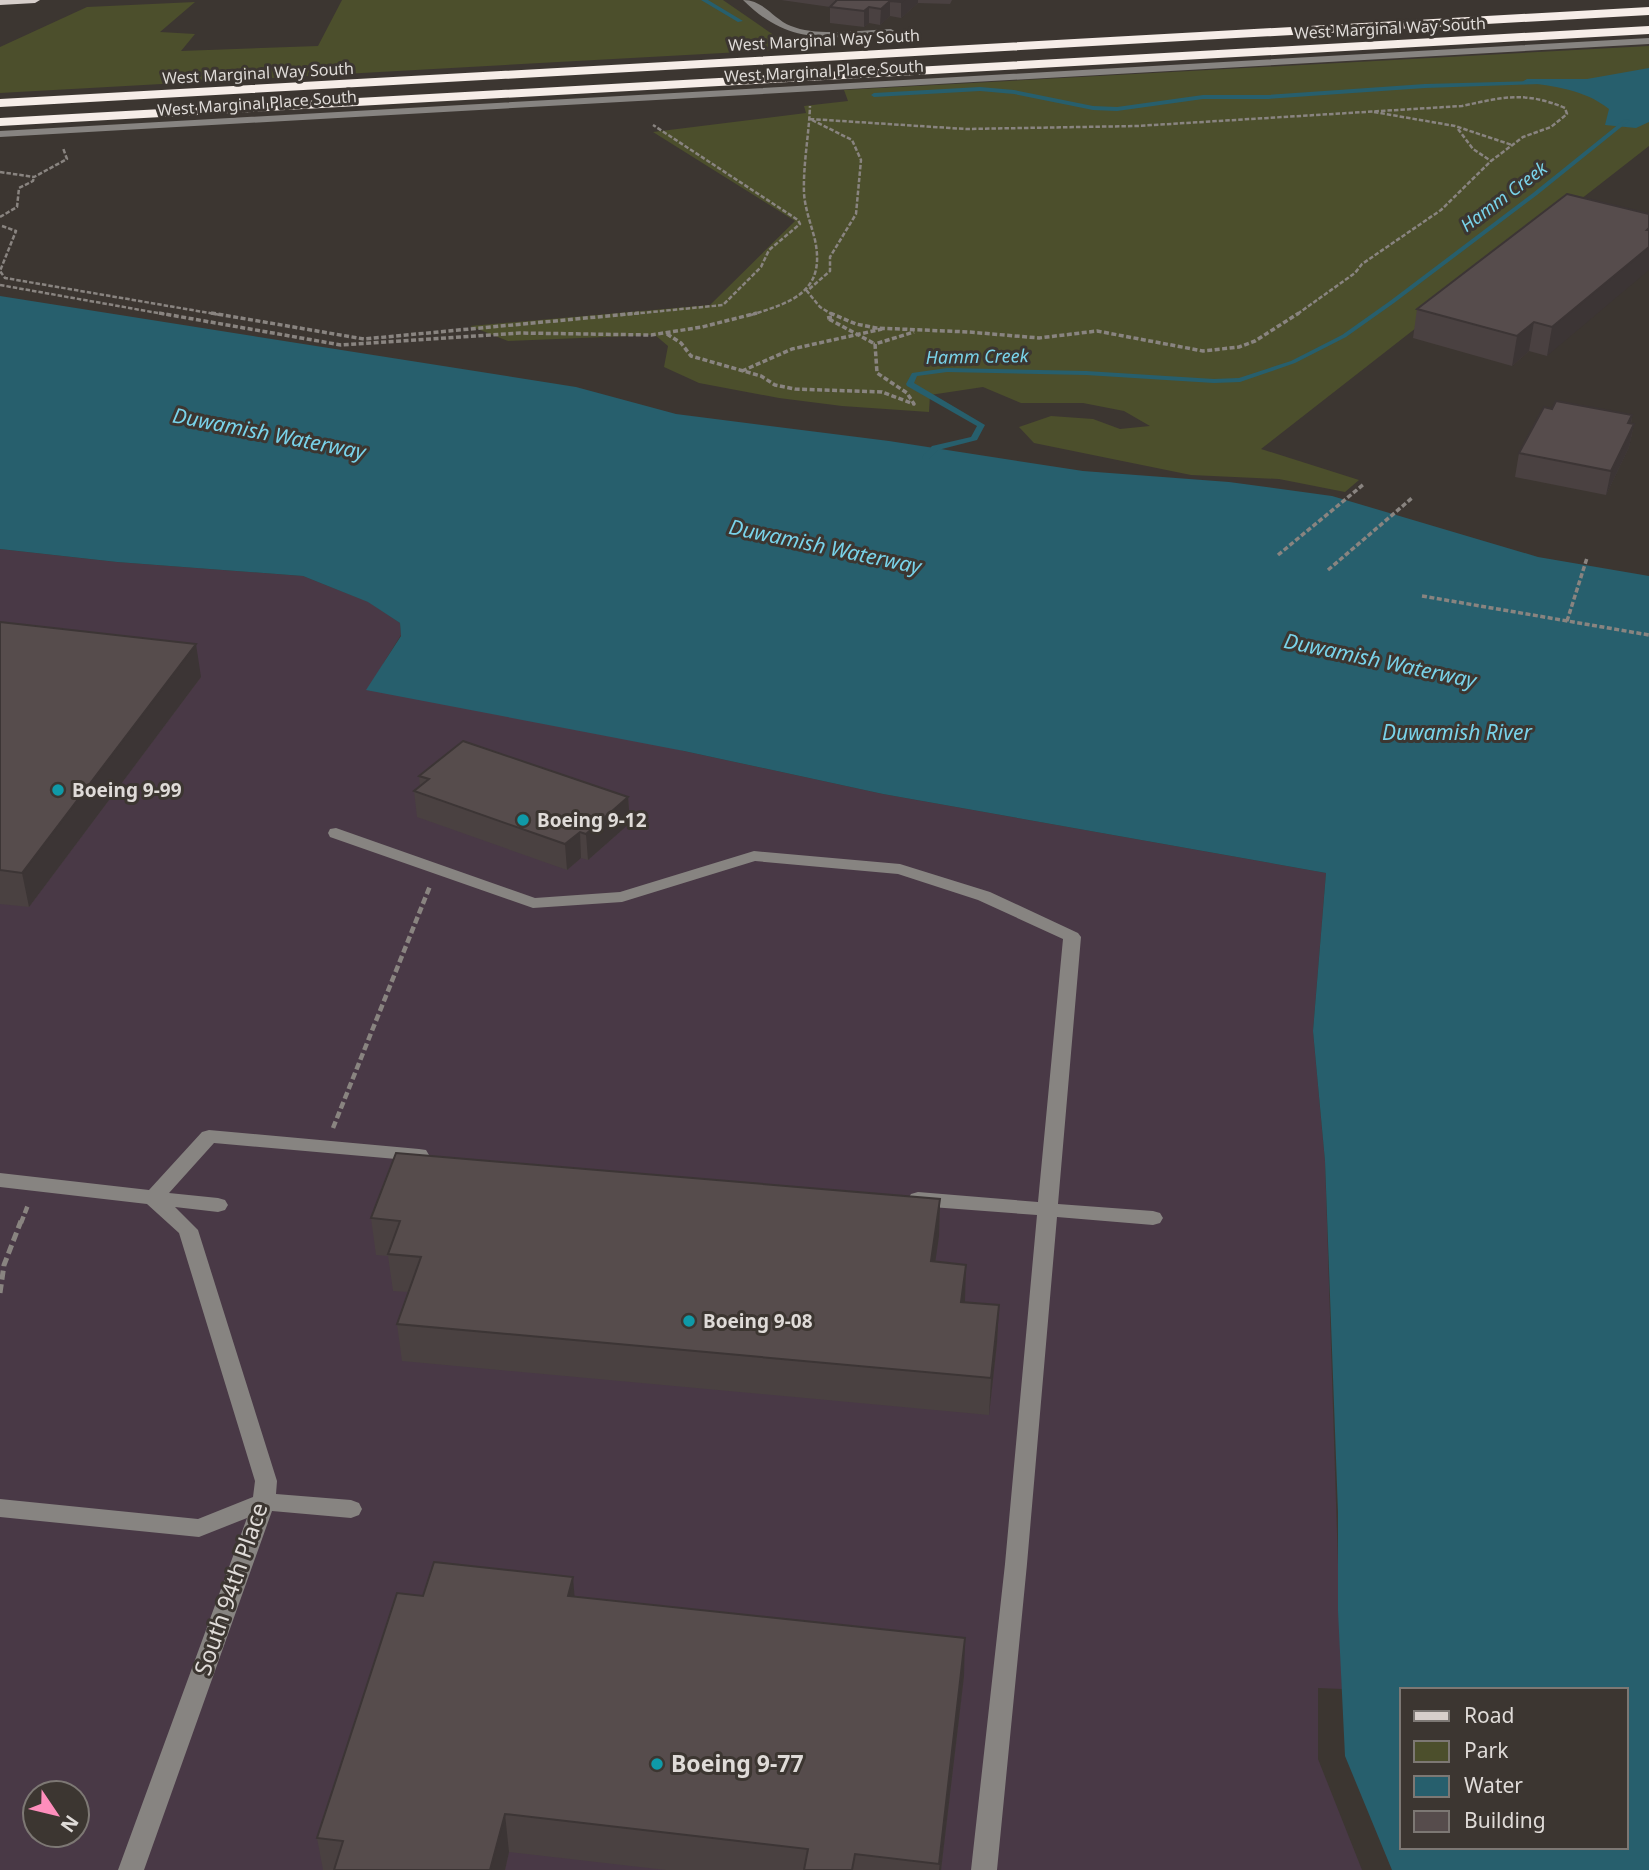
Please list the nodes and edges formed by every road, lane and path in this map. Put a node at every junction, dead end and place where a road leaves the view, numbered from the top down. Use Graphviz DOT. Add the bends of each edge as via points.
graph roads {
  1 [pos="36,0"];
  2 [pos="748,0"];
  3 [pos="0,2"];
  4 [pos="1649,11"];
  5 [pos="1649,30"];
  6 [pos="891,32"];
  7 [pos="1649,41"];
  8 [pos="0,103"];
  9 [pos="800,103"];
  10 [pos="1363,111"];
  11 [pos="810,119"];
  12 [pos="0,122"];
  13 [pos="653,125"];
  14 [pos="1455,126"];
  15 [pos="0,134"];
  16 [pos="63,141"];
  17 [pos="1513,145"];
  18 [pos="1491,160"];
  19 [pos="0,172"];
  20 [pos="34,177"];
  21 [pos="0,217"];
  22 [pos="1,225"];
  23 [pos="0,285"];
  24 [pos="807,291"];
  25 [pos="832,317"];
  26 [pos="890,328"];
  27 [pos="918,331"];
  28 [pos="667,334"];
  29 [pos="855,334"];
  30 [pos="875,344"];
  31 [pos="742,371"];
  32 [pos="1364,484"];
  33 [pos="1412,498"];
  34 [pos="1278,555"];
  35 [pos="1587,558"];
  36 [pos="1328,570"];
  37 [pos="1422,596"];
  38 [pos="1567,621"];
  39 [pos="1649,635"];
  40 [pos="336,834"];
  41 [pos="437,869"];
  42 [pos="325,1147"];
  43 [pos="437,1157"];
  44 [pos="0,1180"];
  45 [pos="899,1197"];
  46 [pos="153,1198"];
  47 [pos="30,1201"];
  48 [pos="218,1205"];
  49 [pos="1047,1210"];
  50 [pos="1153,1218"];
  51 [pos="0,1293"];
  52 [pos="264,1502"];
  53 [pos="0,1507"];
  54 [pos="351,1508"];
  55 [pos="131,1870"];
  56 [pos="984,1870"];
  1 -- 3 [label="main road"];
  2 -- 6 [label="street" via="786,28 811,34"];
  4 -- 8 [label="highway, West Marginal Way South"];
  5 -- 12 [label="highway, West Marginal Way South"];
  7 -- 15 [label="street, West Marginal Place South"];
  9 -- 11 [label="path" via="810,104"];
  10 -- 11 [label="path" via="1138,126 967,129"];
  10 -- 14 [label="path"];
  10 -- 17 [label="path" via="1462,106 1514,95 1542,98 1567,112 1558,123"];
  11 -- 24 [label="path" via="804,200 817,266"];
  11 -- 24 [label="path" via="852,140 861,167 856,214 830,257 830,271"];
  13 -- 22 [label="path" via="800,224 769,250 761,267 723,305 364,339 5,278 0,271 16,232"];
  14 -- 17 [label="path"];
  14 -- 18 [label="path" via="1473,149"];
  16 -- 20 [label="path" via="67,159"];
  17 -- 18 [label="path"];
  18 -- 27 [label="path" via="1441,210 1278,327 1240,347 1191,348 1093,331 1041,338"];
  19 -- 20 [label="path"];
  20 -- 21 [label="path" via="19,188 17,207"];
  23 -- 28 [label="path" via="341,345 522,332"];
  24 -- 25 [label="path"];
  24 -- 28 [label="path" via="758,313"];
  25 -- 26 [label="path"];
  25 -- 29 [label="path" via="827,318"];
  26 -- 27 [label="path"];
  26 -- 29 [label="path"];
  27 -- 30 [label="path"];
  28 -- 31 [label="path" via="691,356"];
  29 -- 30 [label="path"];
  29 -- 31 [label="path" via="791,349"];
  30 -- 31 [label="path" via="877,373 914,404 882,392 775,385"];
  32 -- 34 [label="path"];
  33 -- 36 [label="path"];
  35 -- 38 [label="path"];
  37 -- 38 [label="path"];
  38 -- 39 [label="path"];
  40 -- 41 [label="street"];
  41 -- 42 [label="path"];
  41 -- 49 [label="street" via="533,903 622,897 754,856 900,869 984,896 1072,937"];
  42 -- 43 [label="street"];
  42 -- 46 [label="street" via="209,1136"];
  44 -- 46 [label="street"];
  45 -- 49 [label="street"];
  46 -- 48 [label="street"];
  46 -- 52 [label="street, South 94th Place" via="188,1230 266,1481"];
  47 -- 51 [label="path" via="4,1265"];
  49 -- 50 [label="street"];
  49 -- 56 [label="street"];
  52 -- 53 [label="street" via="199,1528"];
  52 -- 54 [label="street"];
  52 -- 55 [label="street, South 94th Place"];
}
